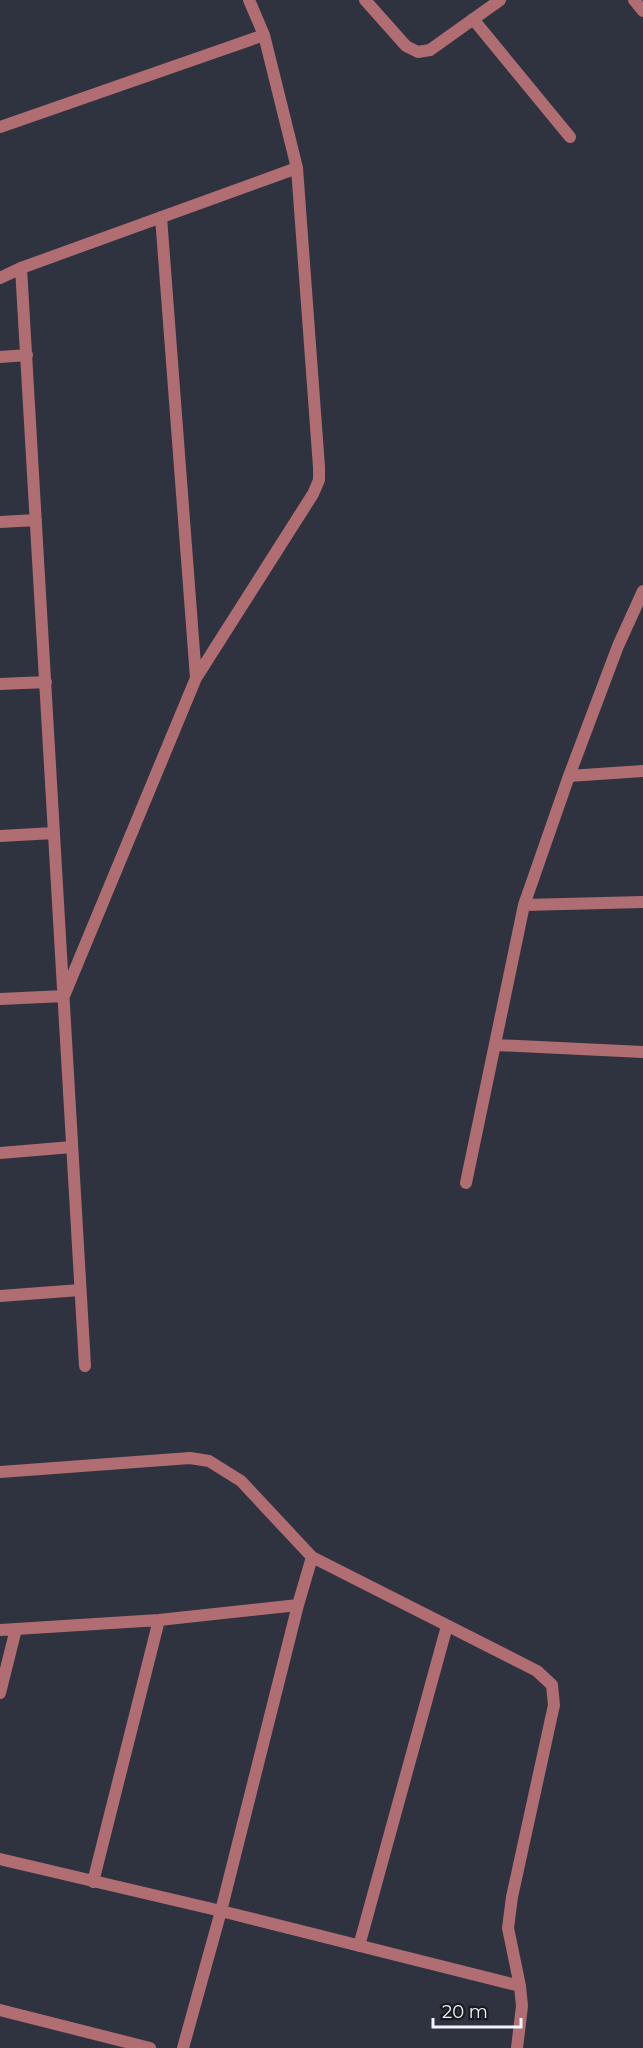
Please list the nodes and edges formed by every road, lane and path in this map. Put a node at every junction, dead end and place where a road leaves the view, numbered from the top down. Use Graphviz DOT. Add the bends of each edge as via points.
graph roads {
  1 [pos="249,0"];
  2 [pos="365,0"];
  3 [pos="500,0"];
  4 [pos="634,0"];
  5 [pos="643,11"];
  6 [pos="473,19"];
  7 [pos="264,35"];
  8 [pos="0,127"];
  9 [pos="570,136"];
  10 [pos="297,168"];
  11 [pos="161,217"];
  12 [pos="21,268"];
  13 [pos="0,278"];
  14 [pos="27,355"];
  15 [pos="0,357"];
  16 [pos="36,520"];
  17 [pos="0,522"];
  18 [pos="643,591"];
  19 [pos="196,678"];
  20 [pos="46,682"];
  21 [pos="0,684"];
  22 [pos="643,771"];
  23 [pos="569,776"];
  24 [pos="54,833"];
  25 [pos="0,836"];
  26 [pos="643,903"];
  27 [pos="524,905"];
  28 [pos="63,996"];
  29 [pos="0,999"];
  30 [pos="496,1046"];
  31 [pos="643,1052"];
  32 [pos="72,1147"];
  33 [pos="0,1153"];
  34 [pos="466,1183"];
  35 [pos="80,1290"];
  36 [pos="0,1296"];
  37 [pos="85,1366"];
  38 [pos="0,1472"];
  39 [pos="312,1557"];
  40 [pos="298,1605"];
  41 [pos="159,1620"];
  42 [pos="447,1626"];
  43 [pos="16,1629"];
  44 [pos="0,1630"];
  45 [pos="0,1693"];
  46 [pos="0,1859"];
  47 [pos="93,1882"];
  48 [pos="221,1911"];
  49 [pos="359,1946"];
  50 [pos="520,1986"];
  51 [pos="0,2010"];
  52 [pos="150,2048"];
  53 [pos="183,2048"];
  54 [pos="517,2048"];
  1 -- 7 [label="street"];
  2 -- 6 [label="street" via="406,46 418,52 430,50"];
  3 -- 6 [label="street"];
  4 -- 5 [label="street"];
  6 -- 9 [label="street"];
  7 -- 8 [label="street"];
  7 -- 10 [label="street"];
  10 -- 11 [label="street"];
  10 -- 19 [label="street" via="319,480"];
  11 -- 12 [label="street"];
  11 -- 19 [label="street"];
  12 -- 13 [label="street"];
  12 -- 14 [label="street"];
  14 -- 15 [label="street"];
  14 -- 16 [label="street"];
  16 -- 17 [label="street"];
  16 -- 20 [label="street"];
  18 -- 23 [label="street"];
  19 -- 28 [label="street"];
  20 -- 21 [label="street"];
  20 -- 24 [label="street"];
  22 -- 23 [label="street"];
  23 -- 27 [label="street"];
  24 -- 25 [label="street"];
  24 -- 28 [label="street"];
  26 -- 27 [label="street"];
  27 -- 30 [label="street"];
  28 -- 29 [label="street"];
  28 -- 32 [label="street"];
  30 -- 31 [label="street"];
  30 -- 34 [label="street"];
  32 -- 33 [label="street"];
  32 -- 35 [label="street"];
  35 -- 36 [label="street"];
  35 -- 37 [label="street"];
  38 -- 39 [label="street" via="190,1458 209,1461 241,1481"];
  39 -- 40 [label="street"];
  39 -- 42 [label="street"];
  40 -- 41 [label="street"];
  40 -- 48 [label="street"];
  41 -- 43 [label="street"];
  41 -- 47 [label="street"];
  42 -- 49 [label="street"];
  42 -- 50 [label="street" via="537,1671 554,1692 507,1928"];
  43 -- 44 [label="street"];
  43 -- 45 [label="street"];
  46 -- 47 [label="street"];
  47 -- 48 [label="street"];
  48 -- 49 [label="street"];
  48 -- 53 [label="street"];
  49 -- 50 [label="street"];
  50 -- 54 [label="street"];
  51 -- 52 [label="street"];
}
